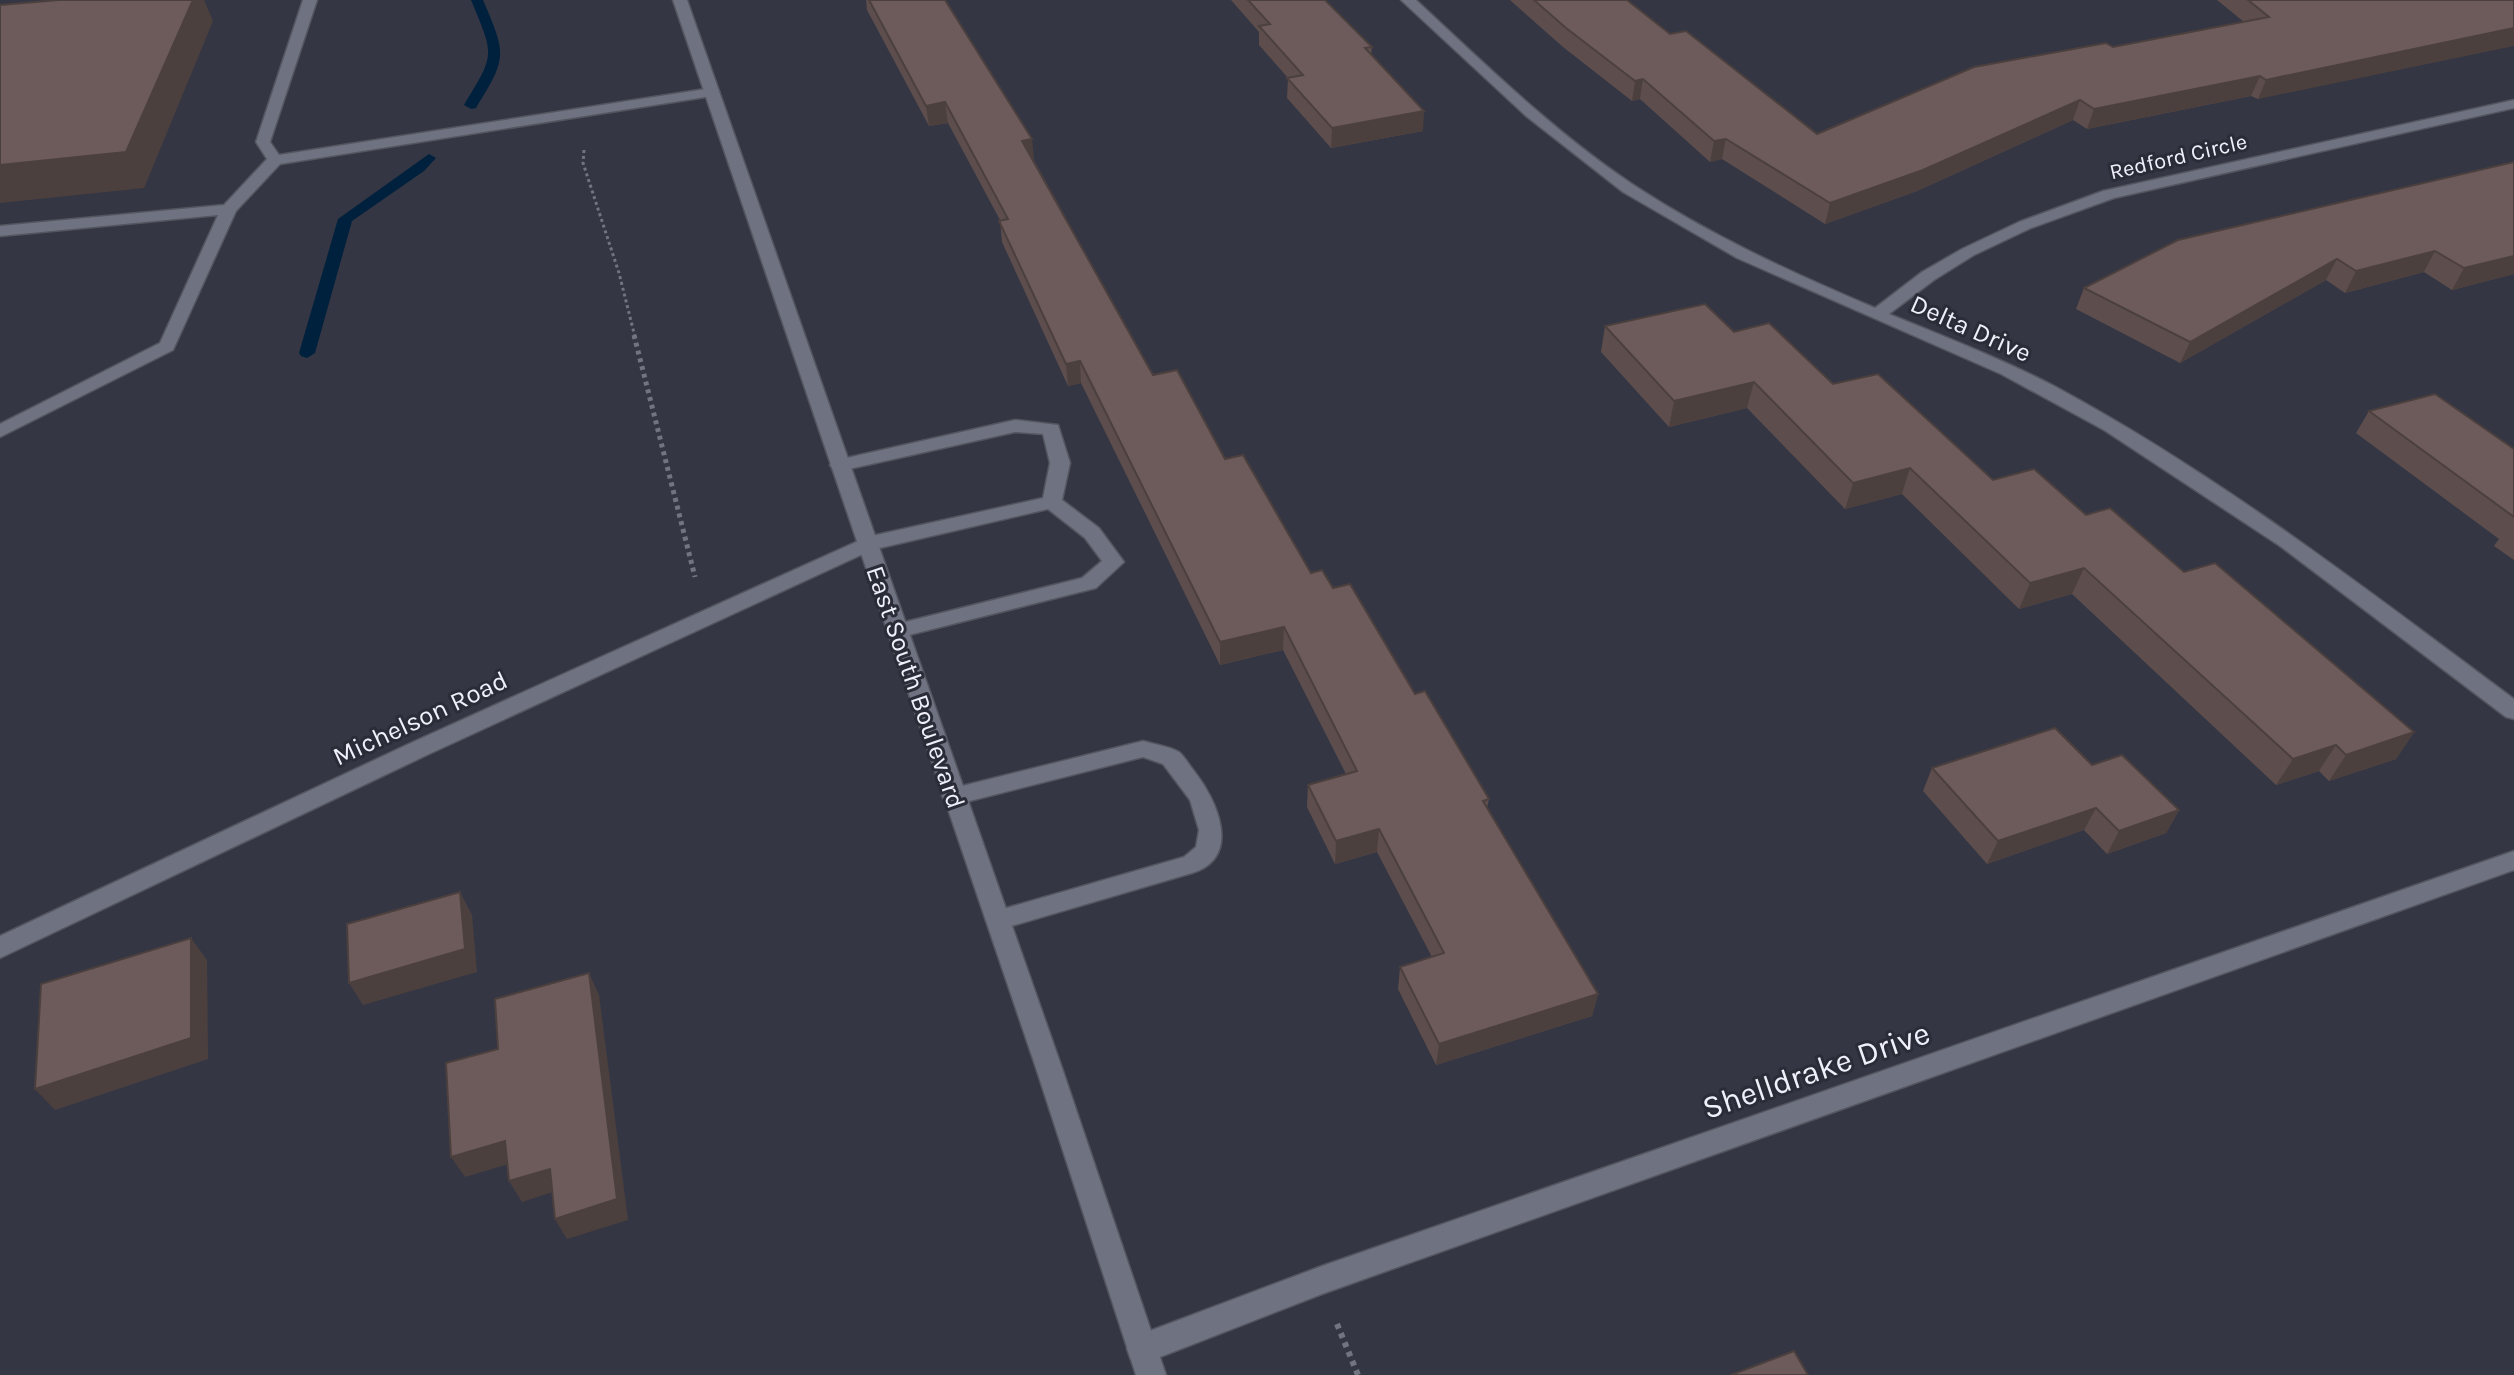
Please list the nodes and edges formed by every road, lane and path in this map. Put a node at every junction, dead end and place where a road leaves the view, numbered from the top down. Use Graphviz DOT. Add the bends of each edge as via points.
graph roads {
  1 [pos="310,0"];
  2 [pos="680,0"];
  3 [pos="1408,0"];
  4 [pos="712,92"];
  5 [pos="2514,104"];
  6 [pos="584,114"];
  7 [pos="275,160"];
  8 [pos="229,209"];
  9 [pos="0,231"];
  10 [pos="1876,315"];
  11 [pos="0,431"];
  12 [pos="840,465"];
  13 [pos="1052,502"];
  14 [pos="867,544"];
  15 [pos="706,616"];
  16 [pos="897,631"];
  17 [pos="2514,711"];
  18 [pos="954,796"];
  19 [pos="2514,860"];
  20 [pos="998,920"];
  21 [pos="0,948"];
  22 [pos="1342,1338"];
  23 [pos="1147,1362"];
  24 [pos="1358,1375"];
  1 -- 7 [label="street" via="263,142"];
  2 -- 4 [label="street, East South Boulevard"];
  3 -- 10 [label="street, Delta Drive" via="1600,170 1727,246"];
  4 -- 6 [label="street"];
  4 -- 12 [label="street, East South Boulevard"];
  5 -- 10 [label="street, Redford Circle" via="2109,194 1968,252"];
  6 -- 7 [label="street"];
  6 -- 15 [label="path" via="583,163 619,273"];
  7 -- 8 [label="street"];
  8 -- 9 [label="street"];
  8 -- 11 [label="street" via="167,346"];
  10 -- 17 [label="street, Delta Drive" via="2014,373 2172,462 2289,541"];
  12 -- 13 [label="street" via="1015,426 1051,429 1060,463"];
  12 -- 14 [label="street, East South Boulevard"];
  13 -- 14 [label="street, Michelson Road"];
  13 -- 16 [label="street" via="1092,533 1114,562 1089,583"];
  14 -- 15 [label="street, Michelson Road"];
  14 -- 16 [label="street, East South Boulevard"];
  15 -- 21 [label="street, Michelson Road"];
  16 -- 18 [label="street, East South Boulevard"];
  18 -- 20 [label="street, East South Boulevard"];
  18 -- 20 [label="street" via="1143,749 1171,758 1201,797 1211,830 1207,851 1192,864"];
  19 -- 23 [label="street, Shelldrake Drive" via="1322,1280"];
  20 -- 23 [label="street, East South Boulevard"];
  22 -- 24 [label="path"];
}
